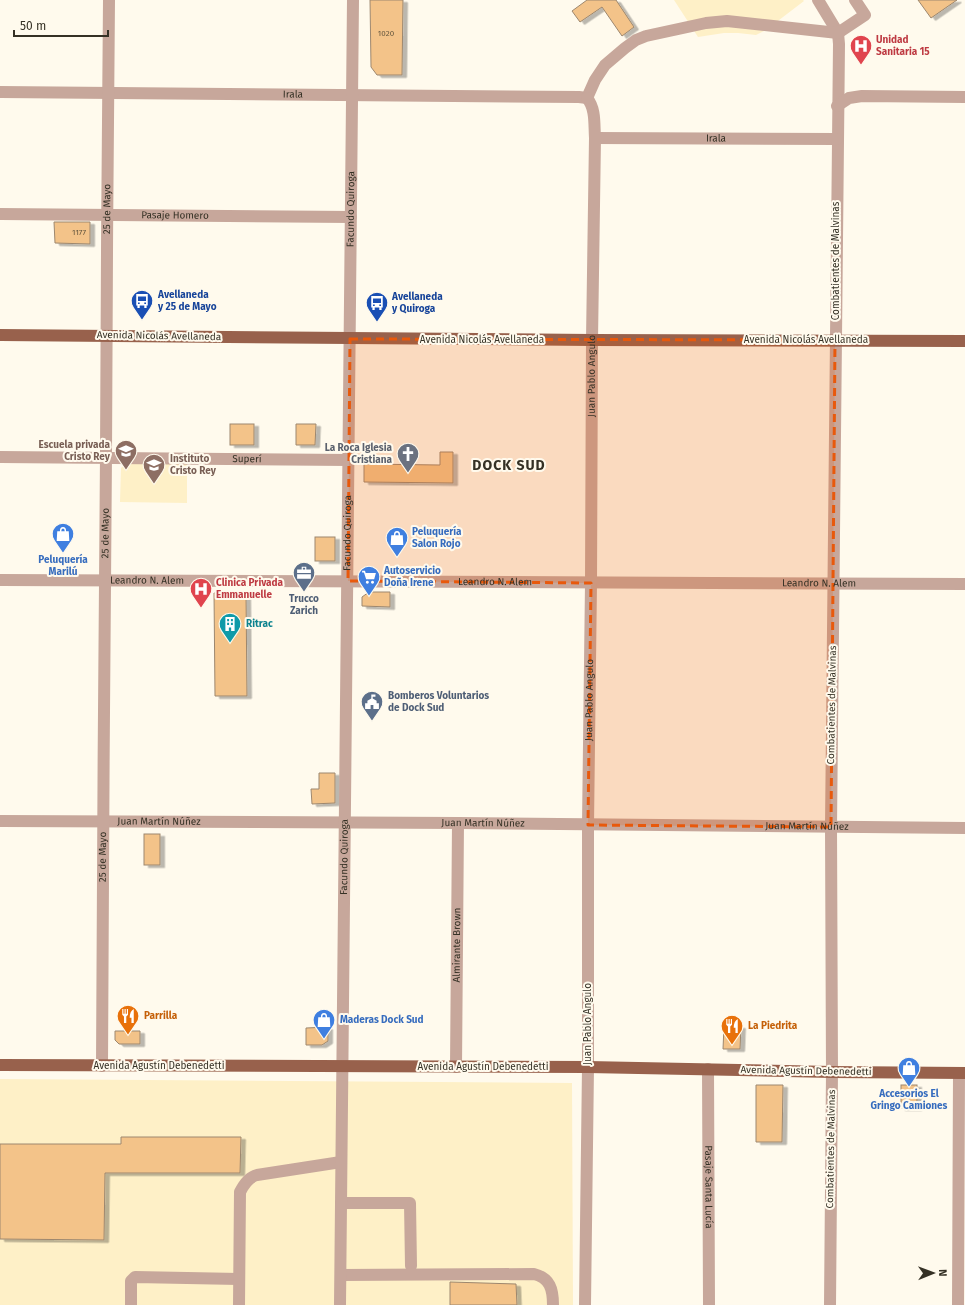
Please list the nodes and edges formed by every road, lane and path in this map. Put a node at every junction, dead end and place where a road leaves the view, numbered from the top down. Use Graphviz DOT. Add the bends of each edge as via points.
graph roads {
  1 [pos="109,0"];
  2 [pos="353,0"];
  3 [pos="818,0"];
  4 [pos="855,0"];
  5 [pos="838,32"];
  6 [pos="0,92"];
  7 [pos="108,93"];
  8 [pos="352,95"];
  9 [pos="965,97"];
  10 [pos="587,98"];
  11 [pos="837,106"];
  12 [pos="595,138"];
  13 [pos="837,139"];
  14 [pos="0,214"];
  15 [pos="106,214"];
  16 [pos="350,217"];
  17 [pos="0,335"];
  18 [pos="107,336"];
  19 [pos="350,339"];
  20 [pos="592,340"];
  21 [pos="835,340"];
  22 [pos="965,340"];
  23 [pos="0,457"];
  24 [pos="106,458"];
  25 [pos="349,460"];
  26 [pos="0,580"];
  27 [pos="105,581"];
  28 [pos="348,581"];
  29 [pos="591,583"];
  30 [pos="833,584"];
  31 [pos="965,584"];
  32 [pos="0,821"];
  33 [pos="102,821"];
  34 [pos="346,823"];
  35 [pos="458,823"];
  36 [pos="588,825"];
  37 [pos="831,827"];
  38 [pos="965,828"];
  39 [pos="0,1065"];
  40 [pos="102,1066"];
  41 [pos="342,1066"];
  42 [pos="456,1067"];
  43 [pos="588,1067"];
  44 [pos="708,1069"];
  45 [pos="832,1072"];
  46 [pos="962,1073"];
  47 [pos="341,1162"];
  48 [pos="341,1202"];
  49 [pos="411,1266"];
  50 [pos="341,1275"];
  51 [pos="239,1279"];
  52 [pos="131,1305"];
  53 [pos="239,1305"];
  54 [pos="340,1305"];
  55 [pos="553,1305"];
  56 [pos="584,1305"];
  57 [pos="709,1305"];
  58 [pos="830,1305"];
  59 [pos="958,1305"];
  1 -- 7 [label="street, 25 de Mayo"];
  2 -- 8 [label="street, Facundo Quiroga"];
  3 -- 5 [label="street"];
  4 -- 5 [label="street" via="865,15"];
  5 -- 10 [label="street" via="727,21 646,36 636,40 605,65"];
  5 -- 11 [label="street, Combatientes de Malvinas"];
  6 -- 7 [label="street, Irala"];
  7 -- 8 [label="street, Irala"];
  7 -- 15 [label="street, 25 de Mayo"];
  8 -- 10 [label="street, Irala"];
  8 -- 16 [label="street, Facundo Quiroga"];
  9 -- 11 [label="street" via="862,96 849,98"];
  10 -- 12 [label="street, Juan Pablo Angulo" via="594,109"];
  11 -- 13 [label="street, Combatientes de Malvinas"];
  12 -- 13 [label="street, Irala"];
  12 -- 20 [label="street, Juan Pablo Angulo"];
  13 -- 21 [label="street, Combatientes de Malvinas"];
  14 -- 15 [label="street, Pasaje Homero"];
  15 -- 16 [label="street, Pasaje Homero"];
  15 -- 18 [label="street, 25 de Mayo"];
  16 -- 19 [label="street, Facundo Quiroga"];
  17 -- 18 [label="main road, Avenida Nicolás Avellaneda"];
  18 -- 19 [label="main road, Avenida Nicolás Avellaneda"];
  18 -- 24 [label="street, 25 de Mayo"];
  19 -- 20 [label="main road, Avenida Nicolás Avellaneda"];
  19 -- 25 [label="street, Facundo Quiroga"];
  20 -- 21 [label="main road, Avenida Nicolás Avellaneda"];
  20 -- 29 [label="street, Juan Pablo Angulo"];
  21 -- 22 [label="main road, Avenida Nicolás Avellaneda"];
  21 -- 30 [label="street, Combatientes de Malvinas"];
  23 -- 24 [label="street, Superí"];
  24 -- 25 [label="street, Superí"];
  24 -- 27 [label="street, 25 de Mayo"];
  25 -- 28 [label="street, Facundo Quiroga"];
  26 -- 27 [label="street, Leandro N. Alem"];
  27 -- 28 [label="street, Leandro N. Alem"];
  27 -- 33 [label="street, 25 de Mayo"];
  28 -- 29 [label="street, Leandro N. Alem"];
  28 -- 34 [label="street, Facundo Quiroga"];
  29 -- 30 [label="street, Leandro N. Alem"];
  29 -- 36 [label="street, Juan Pablo Angulo"];
  30 -- 31 [label="street, Leandro N. Alem"];
  30 -- 37 [label="street, Combatientes de Malvinas"];
  32 -- 33 [label="street, Juan Martín Núñez"];
  33 -- 34 [label="street, Juan Martín Núñez"];
  33 -- 40 [label="street, 25 de Mayo"];
  34 -- 35 [label="street, Juan Martín Núñez"];
  34 -- 41 [label="street, Facundo Quiroga"];
  35 -- 36 [label="street, Juan Martín Núñez"];
  35 -- 42 [label="street, Almirante Brown"];
  36 -- 37 [label="street, Juan Martín Núñez"];
  36 -- 43 [label="street, Juan Pablo Angulo"];
  37 -- 38 [label="street, Juan Martín Núñez"];
  37 -- 45 [label="street, Combatientes de Malvinas"];
  39 -- 40 [label="main road, Avenida Agustín Debenedetti"];
  40 -- 41 [label="main road, Avenida Agustín Debenedetti"];
  41 -- 42 [label="main road, Avenida Agustín Debenedetti"];
  41 -- 47 [label="street, Facundo Quiroga"];
  42 -- 43 [label="main road, Avenida Agustín Debenedetti"];
  43 -- 44 [label="main road, Avenida Agustín Debenedetti"];
  43 -- 56 [label="street, Juan Pablo Angulo"];
  44 -- 45 [label="main road, Avenida Agustín Debenedetti"];
  44 -- 57 [label="street, Pasaje Santa Lucía"];
  45 -- 46 [label="main road, Avenida Agustín Debenedetti"];
  45 -- 58 [label="street, Combatientes de Malvinas"];
  46 -- 59 [label="street"];
  47 -- 48 [label="street, Facundo Quiroga"];
  47 -- 51 [label="street" via="257,1174 244,1184 240,1192"];
  48 -- 49 [label="street" via="410,1203"];
  48 -- 50 [label="street, Facundo Quiroga"];
  50 -- 54 [label="street, Facundo Quiroga"];
  50 -- 55 [label="street" via="534,1274 542,1276 547,1281 551,1288"];
  51 -- 52 [label="street" via="135,1277 131,1281"];
  51 -- 53 [label="street"];
}
